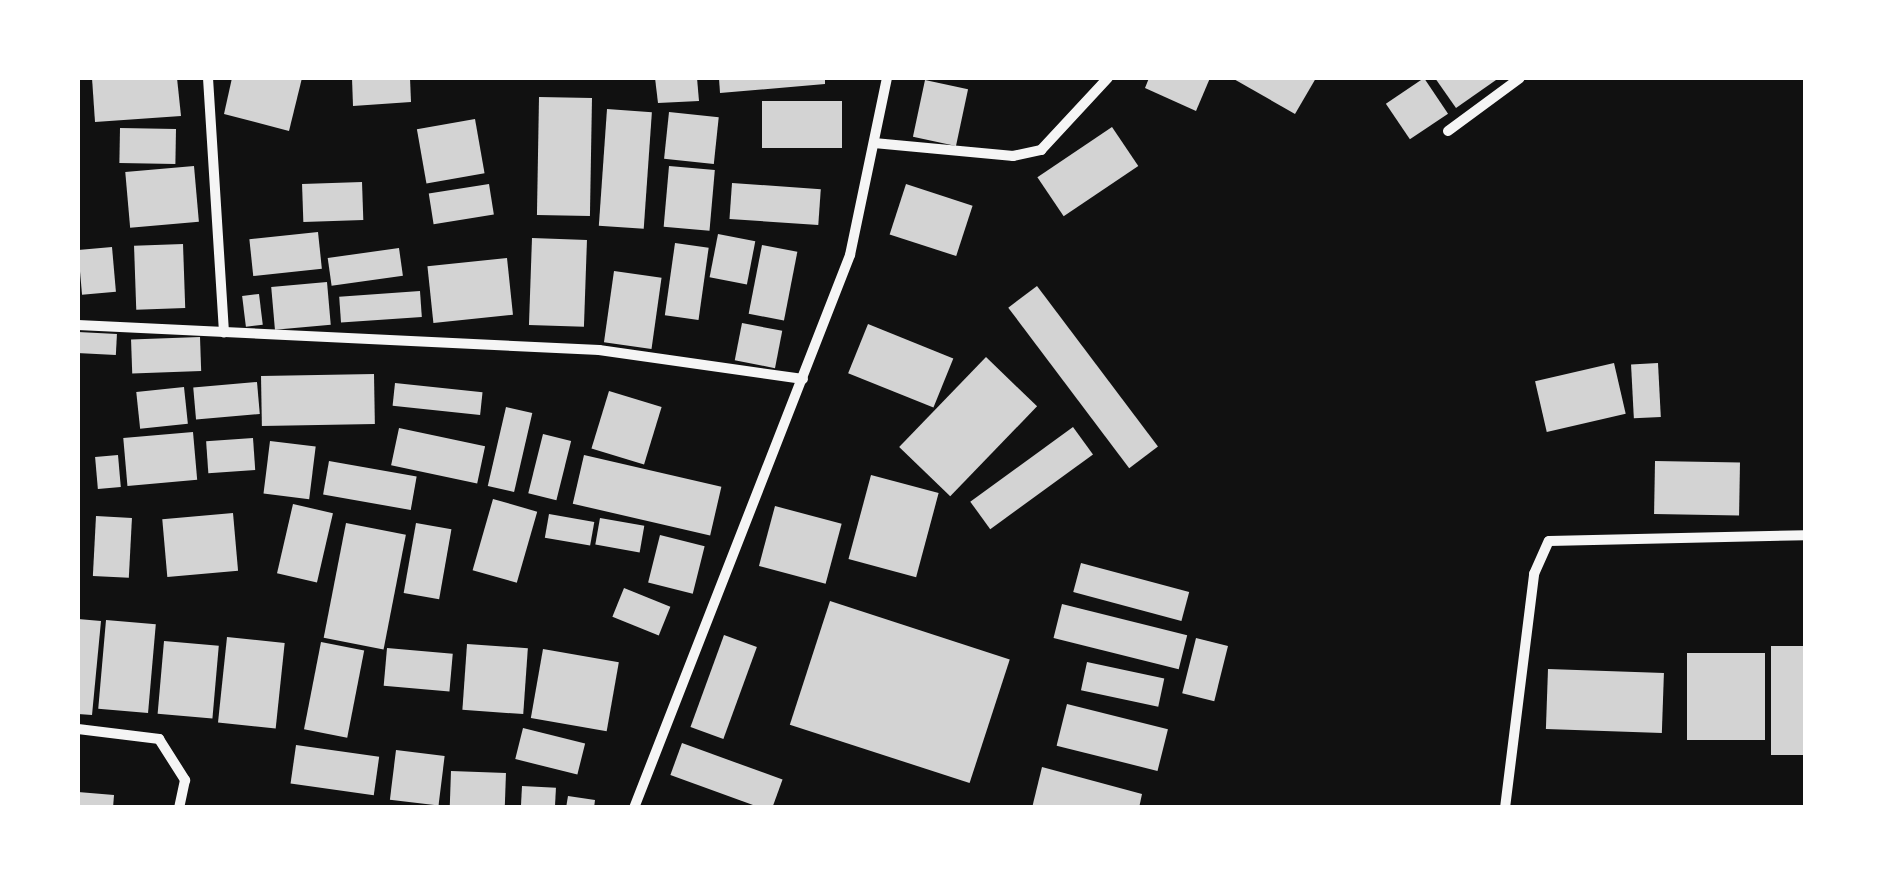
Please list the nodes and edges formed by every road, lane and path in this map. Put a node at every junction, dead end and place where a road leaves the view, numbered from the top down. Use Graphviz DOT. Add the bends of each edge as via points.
graph roads {
  1 [pos="208,78"];
  2 [pos="888,78"];
  3 [pos="1108,78"];
  4 [pos="1520,78"];
  5 [pos="1448,131"];
  6 [pos="874,144"];
  7 [pos="78,325"];
  8 [pos="224,332"];
  9 [pos="803,379"];
  10 [pos="1805,535"];
  11 [pos="78,729"];
  12 [pos="180,808"];
  13 [pos="634,808"];
  14 [pos="1505,808"];
  1 -- 8 [label="street"];
  2 -- 6 [label="street"];
  3 -- 6 [label="street" via="1041,150 1014,156"];
  4 -- 5 [label="street"];
  6 -- 9 [label="street" via="850,255"];
  7 -- 8 [label="street"];
  8 -- 9 [label="street" via="599,350"];
  9 -- 13 [label="street"];
  10 -- 14 [label="street" via="1549,541 1534,574"];
  11 -- 12 [label="street" via="159,739 185,780"];
}
